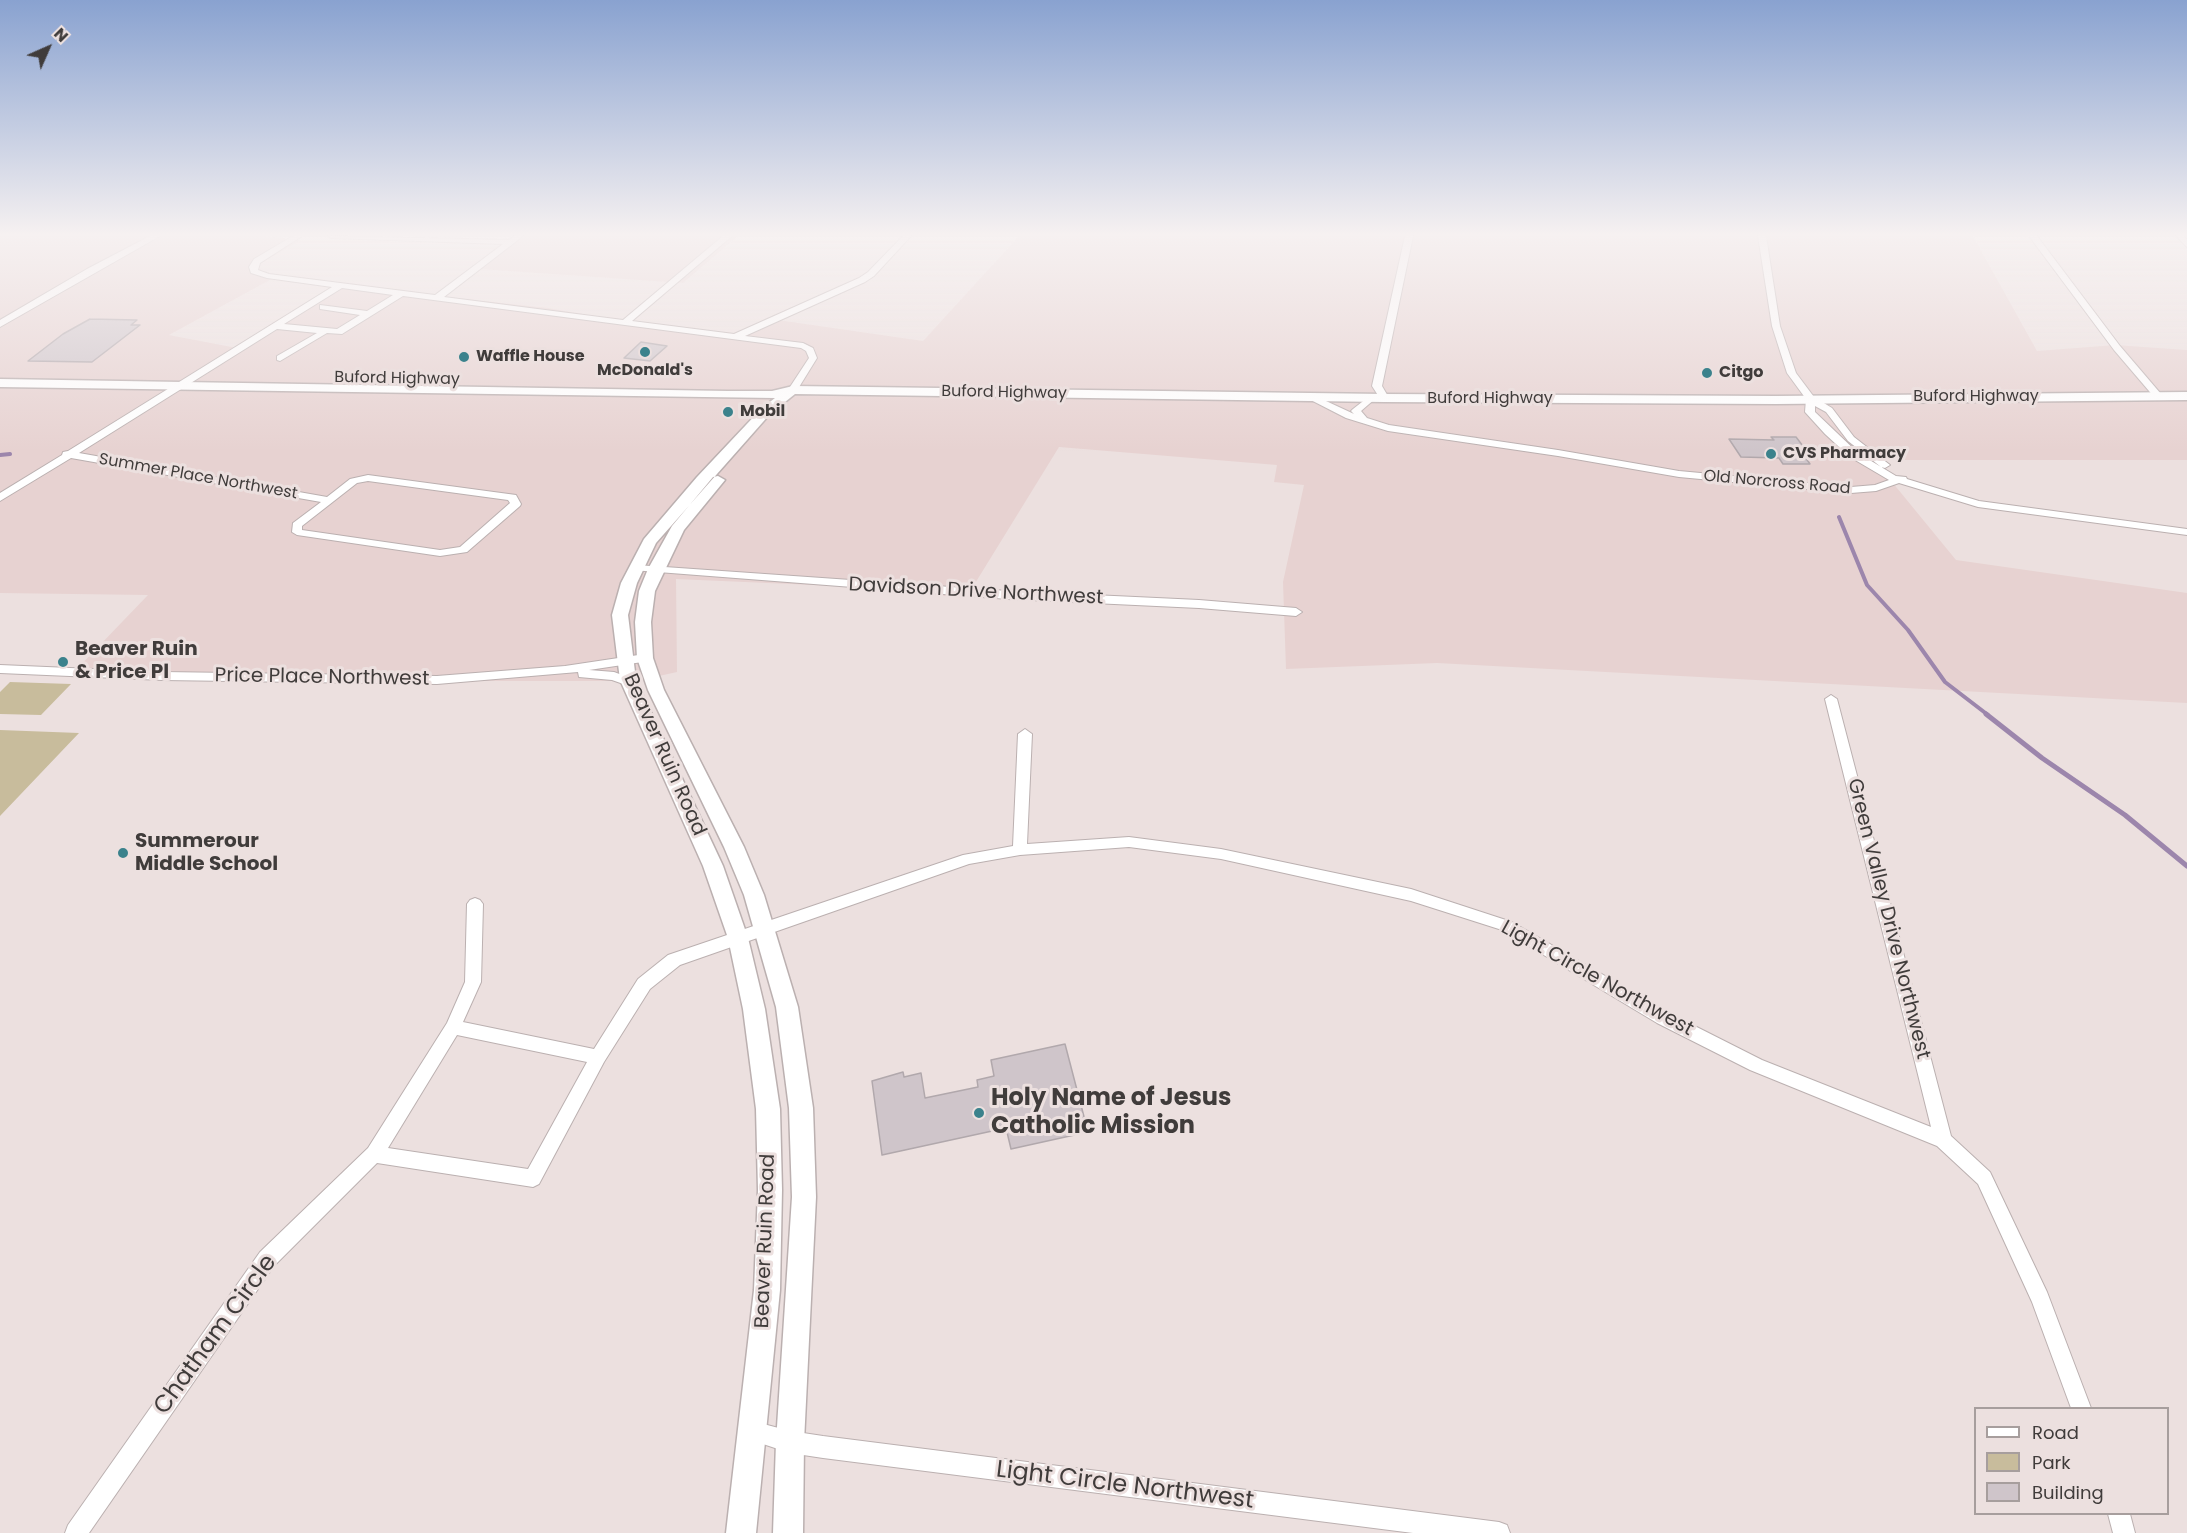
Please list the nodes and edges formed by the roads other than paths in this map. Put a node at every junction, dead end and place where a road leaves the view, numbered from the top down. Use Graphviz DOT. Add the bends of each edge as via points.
graph roads {
  1 [pos="28,308"];
  2 [pos="305,308"];
  3 [pos="326,308"];
  4 [pos="378,308"];
  5 [pos="517,308"];
  6 [pos="643,308"];
  7 [pos="802,308"];
  8 [pos="1394,308"];
  9 [pos="1774,308"];
  10 [pos="2087,308"];
  11 [pos="368,314"];
  12 [pos="626,322"];
  13 [pos="0,324"];
  14 [pos="275,326"];
  15 [pos="324,332"];
  16 [pos="735,337"];
  17 [pos="280,358"];
  18 [pos="0,374"];
  19 [pos="189,378"];
  20 [pos="0,383"];
  21 [pos="177,386"];
  22 [pos="518,386"];
  23 [pos="793,390"];
  24 [pos="728,395"];
  25 [pos="2158,396"];
  26 [pos="2187,396"];
  27 [pos="1310,397"];
  28 [pos="1371,398"];
  29 [pos="1384,398"];
  30 [pos="1810,399"];
  31 [pos="766,411"];
  32 [pos="1364,421"];
  33 [pos="68,454"];
  34 [pos="1862,461"];
  35 [pos="1902,479"];
  36 [pos="1876,488"];
  37 [pos="0,498"];
  38 [pos="329,500"];
  39 [pos="2187,532"];
  40 [pos="636,568"];
  41 [pos="656,569"];
  42 [pos="1296,612"];
  43 [pos="645,658"];
  44 [pos="624,662"];
  45 [pos="0,669"];
  46 [pos="464,678"];
  47 [pos="629,682"];
  48 [pos="1831,699"];
  49 [pos="1024,734"];
  50 [pos="1020,850"];
  51 [pos="475,904"];
  52 [pos="766,928"];
  53 [pos="738,938"];
  54 [pos="453,1027"];
  55 [pos="598,1057"];
  56 [pos="1943,1140"];
  57 [pos="374,1154"];
  58 [pos="2081,1407"];
  59 [pos="752,1431"];
  60 [pos="790,1442"];
  61 [pos="2119,1515"];
  62 [pos="76,1533"];
  63 [pos="741,1533"];
  64 [pos="788,1533"];
  65 [pos="1499,1533"];
  66 [pos="2124,1533"];
  1 -- 13 [label="street"];
  2 -- 14 [label="street"];
  3 -- 11 [label="street"];
  4 -- 11 [label="street"];
  5 -- 12 [label="street"];
  6 -- 12 [label="street"];
  7 -- 16 [label="street"];
  8 -- 29 [label="street" via="1377,386"];
  9 -- 30 [label="street" via="1792,372"];
  10 -- 25 [label="street"];
  11 -- 15 [label="street" via="339,332"];
  12 -- 16 [label="street"];
  14 -- 15 [label="street"];
  14 -- 19 [label="street"];
  15 -- 17 [label="street"];
  16 -- 23 [label="street" via="793,344 810,350 813,358"];
  18 -- 19 [label="main road, Buford Highway"];
  19 -- 21 [label="street"];
  19 -- 22 [label="main road, Buford Highway"];
  20 -- 21 [label="main road, Buford Highway"];
  21 -- 22 [label="main road, Buford Highway"];
  21 -- 33 [label="street"];
  22 -- 23 [label="main road, Buford Highway" via="774,385"];
  22 -- 24 [label="main road, Buford Highway"];
  23 -- 24 [label="main road, Buford Highway" via="771,395"];
  23 -- 27 [label="main road, Buford Highway"];
  23 -- 31 [label="main road, Beaver Ruin Road"];
  23 -- 41 [label="main road, Beaver Ruin Road" via="791,401 676,529"];
  24 -- 31 [label="main road" via="754,397 768,406"];
  25 -- 26 [label="main road, Buford Highway"];
  25 -- 30 [label="main road, Buford Highway"];
  27 -- 28 [label="main road, Buford Highway"];
  27 -- 32 [label="street, Old Norcross Road"];
  28 -- 29 [label="main road, Buford Highway"];
  28 -- 32 [label="street" via="1356,411"];
  29 -- 30 [label="main road, Buford Highway"];
  30 -- 34 [label="street" via="1810,412"];
  30 -- 35 [label="street" via="1829,411 1851,439"];
  31 -- 40 [label="main road, Beaver Ruin Road" via="668,518 649,542"];
  32 -- 36 [label="street, Old Norcross Road" via="1388,429 1679,474 1851,490"];
  33 -- 37 [label="street"];
  33 -- 38 [label="street, Summer Place Northwest"];
  34 -- 35 [label="street" via="1892,478"];
  34 -- 36 [label="street" via="1873,469 1878,479"];
  35 -- 36 [label="street, Old Norcross Road"];
  35 -- 39 [label="street" via="1978,504"];
  38 -- 38 [label="street" via="297,525 297,532 440,552 463,550 516,504 512,497 368,478 354,481"];
  40 -- 41 [label="street, Davidson Drive Northwest"];
  40 -- 44 [label="main road, Beaver Ruin Road" via="620,615"];
  41 -- 42 [label="street, Davidson Drive Northwest"];
  41 -- 43 [label="main road, Beaver Ruin Road" via="647,591 643,622"];
  43 -- 44 [label="street, Price Place Northwest"];
  43 -- 52 [label="main road, Beaver Ruin Road" via="734,847"];
  44 -- 46 [label="street, Price Place Northwest"];
  44 -- 47 [label="main road, Beaver Ruin Road"];
  45 -- 46 [label="street, Price Place Northwest" via="257,678"];
  46 -- 47 [label="street, Price Place Northwest" via="520,681 591,674"];
  47 -- 53 [label="main road, Beaver Ruin Road" via="713,866"];
  48 -- 56 [label="street, Green Valley Drive Northwest"];
  49 -- 50 [label="street"];
  50 -- 52 [label="street, Light Circle Northwest" via="968,858"];
  50 -- 56 [label="street, Light Circle Northwest" via="1129,842 1221,854 1458,908 1507,926 1662,1018 1756,1065"];
  51 -- 54 [label="street, Chatham Circle" via="473,982"];
  52 -- 53 [label="street, Light Circle Northwest"];
  52 -- 60 [label="main road, Beaver Ruin Road" via="787,1007 801,1108 804,1197"];
  53 -- 55 [label="street" via="674,960 644,984"];
  53 -- 59 [label="main road, Beaver Ruin Road" via="754,1009 769,1131 767,1290"];
  54 -- 55 [label="street"];
  54 -- 57 [label="street, Chatham Circle"];
  55 -- 57 [label="street" via="533,1178"];
  56 -- 58 [label="street, Light Circle Northwest" via="1984,1178 2040,1299"];
  57 -- 62 [label="street, Chatham Circle" via="267,1259"];
  59 -- 60 [label="street, Light Circle Northwest"];
  59 -- 63 [label="main road, Beaver Ruin Road"];
  60 -- 64 [label="main road, Beaver Ruin Road"];
  60 -- 65 [label="street, Light Circle Northwest"];
  61 -- 66 [label="street"];
}
